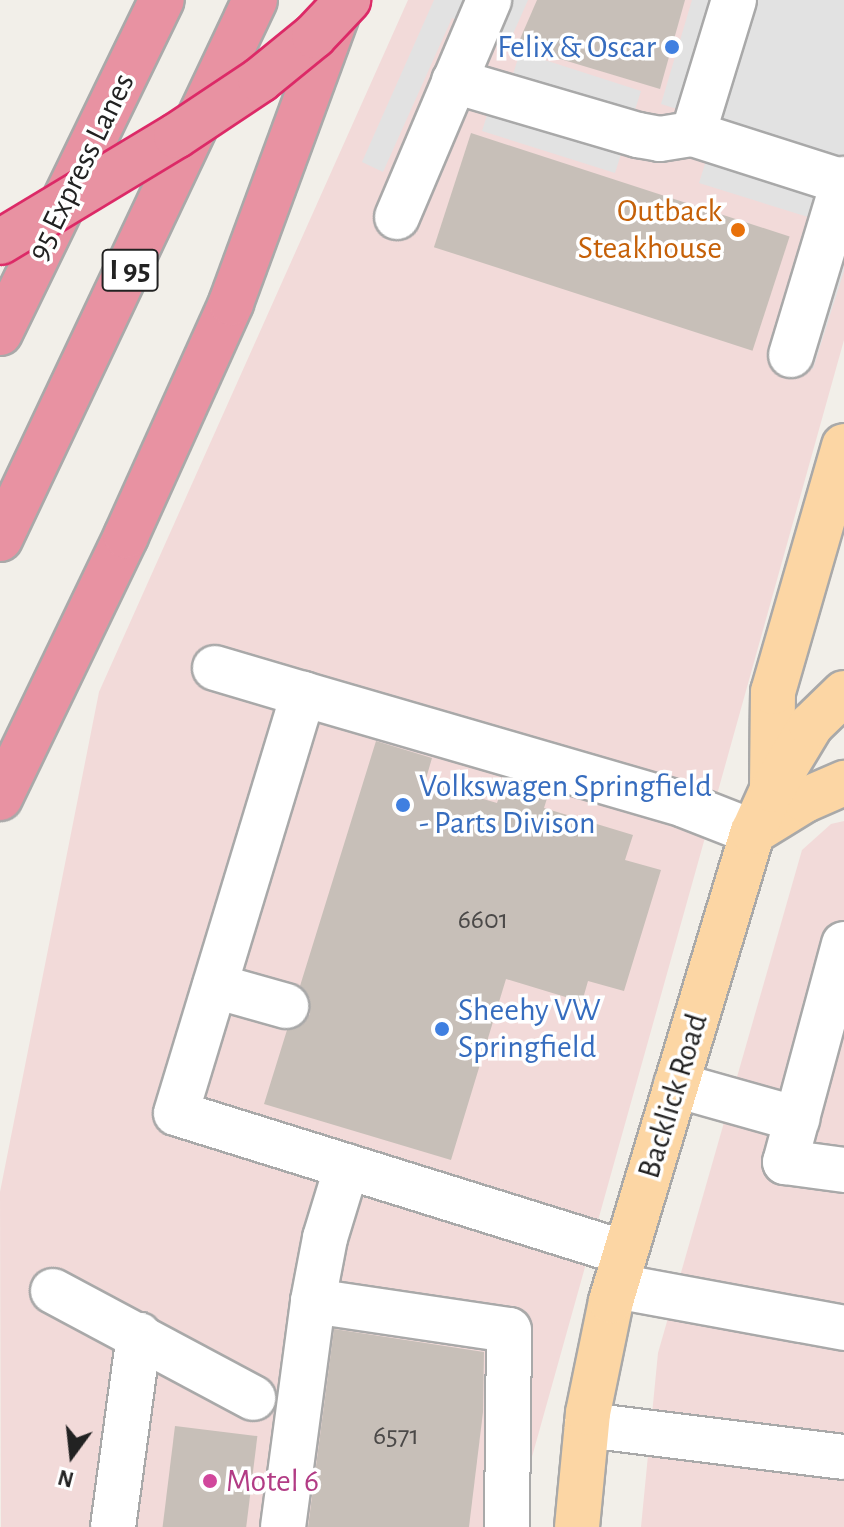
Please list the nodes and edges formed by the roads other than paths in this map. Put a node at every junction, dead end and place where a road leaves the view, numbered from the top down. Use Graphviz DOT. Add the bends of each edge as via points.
graph roads {
  1 [pos="140,0"];
  2 [pos="162,0"];
  3 [pos="255,0"];
  4 [pos="345,0"];
  5 [pos="489,0"];
  6 [pos="734,0"];
  7 [pos="454,81"];
  8 [pos="693,134"];
  9 [pos="89,153"];
  10 [pos="843,180"];
  11 [pos="397,217"];
  12 [pos="0,242"];
  13 [pos="0,333"];
  14 [pos="791,355"];
  15 [pos="844,446"];
  16 [pos="0,539"];
  17 [pos="215,668"];
  18 [pos="844,693"];
  19 [pos="303,694"];
  20 [pos="844,783"];
  21 [pos="772,790"];
  22 [pos="0,798"];
  23 [pos="753,832"];
  24 [pos="844,944"];
  25 [pos="215,986"];
  26 [pos="286,1006"];
  27 [pos="676,1085"];
  28 [pos="797,1119"];
  29 [pos="347,1166"];
  30 [pos="844,1170"];
  31 [pos="620,1270"];
  32 [pos="53,1291"];
  33 [pos="313,1301"];
  34 [pos="844,1328"];
  35 [pos="139,1335"];
  36 [pos="253,1398"];
  37 [pos="587,1425"];
  38 [pos="844,1457"];
  39 [pos="113,1527"];
  40 [pos="283,1527"];
  41 [pos="507,1527"];
  42 [pos="577,1527"];
  1 -- 9 [label="highway"];
  2 -- 9 [label="highway, 95 Express Lanes"];
  3 -- 16 [label="highway, I 95"];
  4 -- 12 [label="highway, bridge" via="314,36 260,80"];
  4 -- 22 [label="highway" via="231,303"];
  5 -- 7 [label="lane"];
  6 -- 8 [label="lane"];
  7 -- 8 [label="lane" via="638,135 660,139"];
  7 -- 11 [label="lane"];
  8 -- 10 [label="lane"];
  9 -- 13 [label="highway, 95 Express Lanes"];
  10 -- 14 [label="lane"];
  15 -- 21 [label="main road" via="773,692"];
  17 -- 19 [label="lane"];
  18 -- 21 [label="main road, Backlick Road" via="811,725"];
  19 -- 23 [label="lane" via="684,805"];
  19 -- 25 [label="lane"];
  20 -- 23 [label="main road"];
  21 -- 23 [label="main road, Backlick Road"];
  23 -- 27 [label="main road, Backlick Road"];
  24 -- 28 [label="lane"];
  25 -- 26 [label="lane"];
  25 -- 29 [label="lane" via="176,1113"];
  27 -- 28 [label="lane"];
  27 -- 31 [label="main road, Backlick Road"];
  28 -- 30 [label="lane" via="785,1162"];
  29 -- 31 [label="lane"];
  29 -- 33 [label="lane"];
  31 -- 34 [label="lane"];
  31 -- 37 [label="main road, Backlick Road" via="597,1358"];
  32 -- 35 [label="lane"];
  33 -- 40 [label="lane"];
  33 -- 41 [label="lane" via="509,1330"];
  35 -- 36 [label="lane"];
  35 -- 39 [label="lane"];
  37 -- 38 [label="lane"];
  37 -- 42 [label="main road, Backlick Road"];
}
